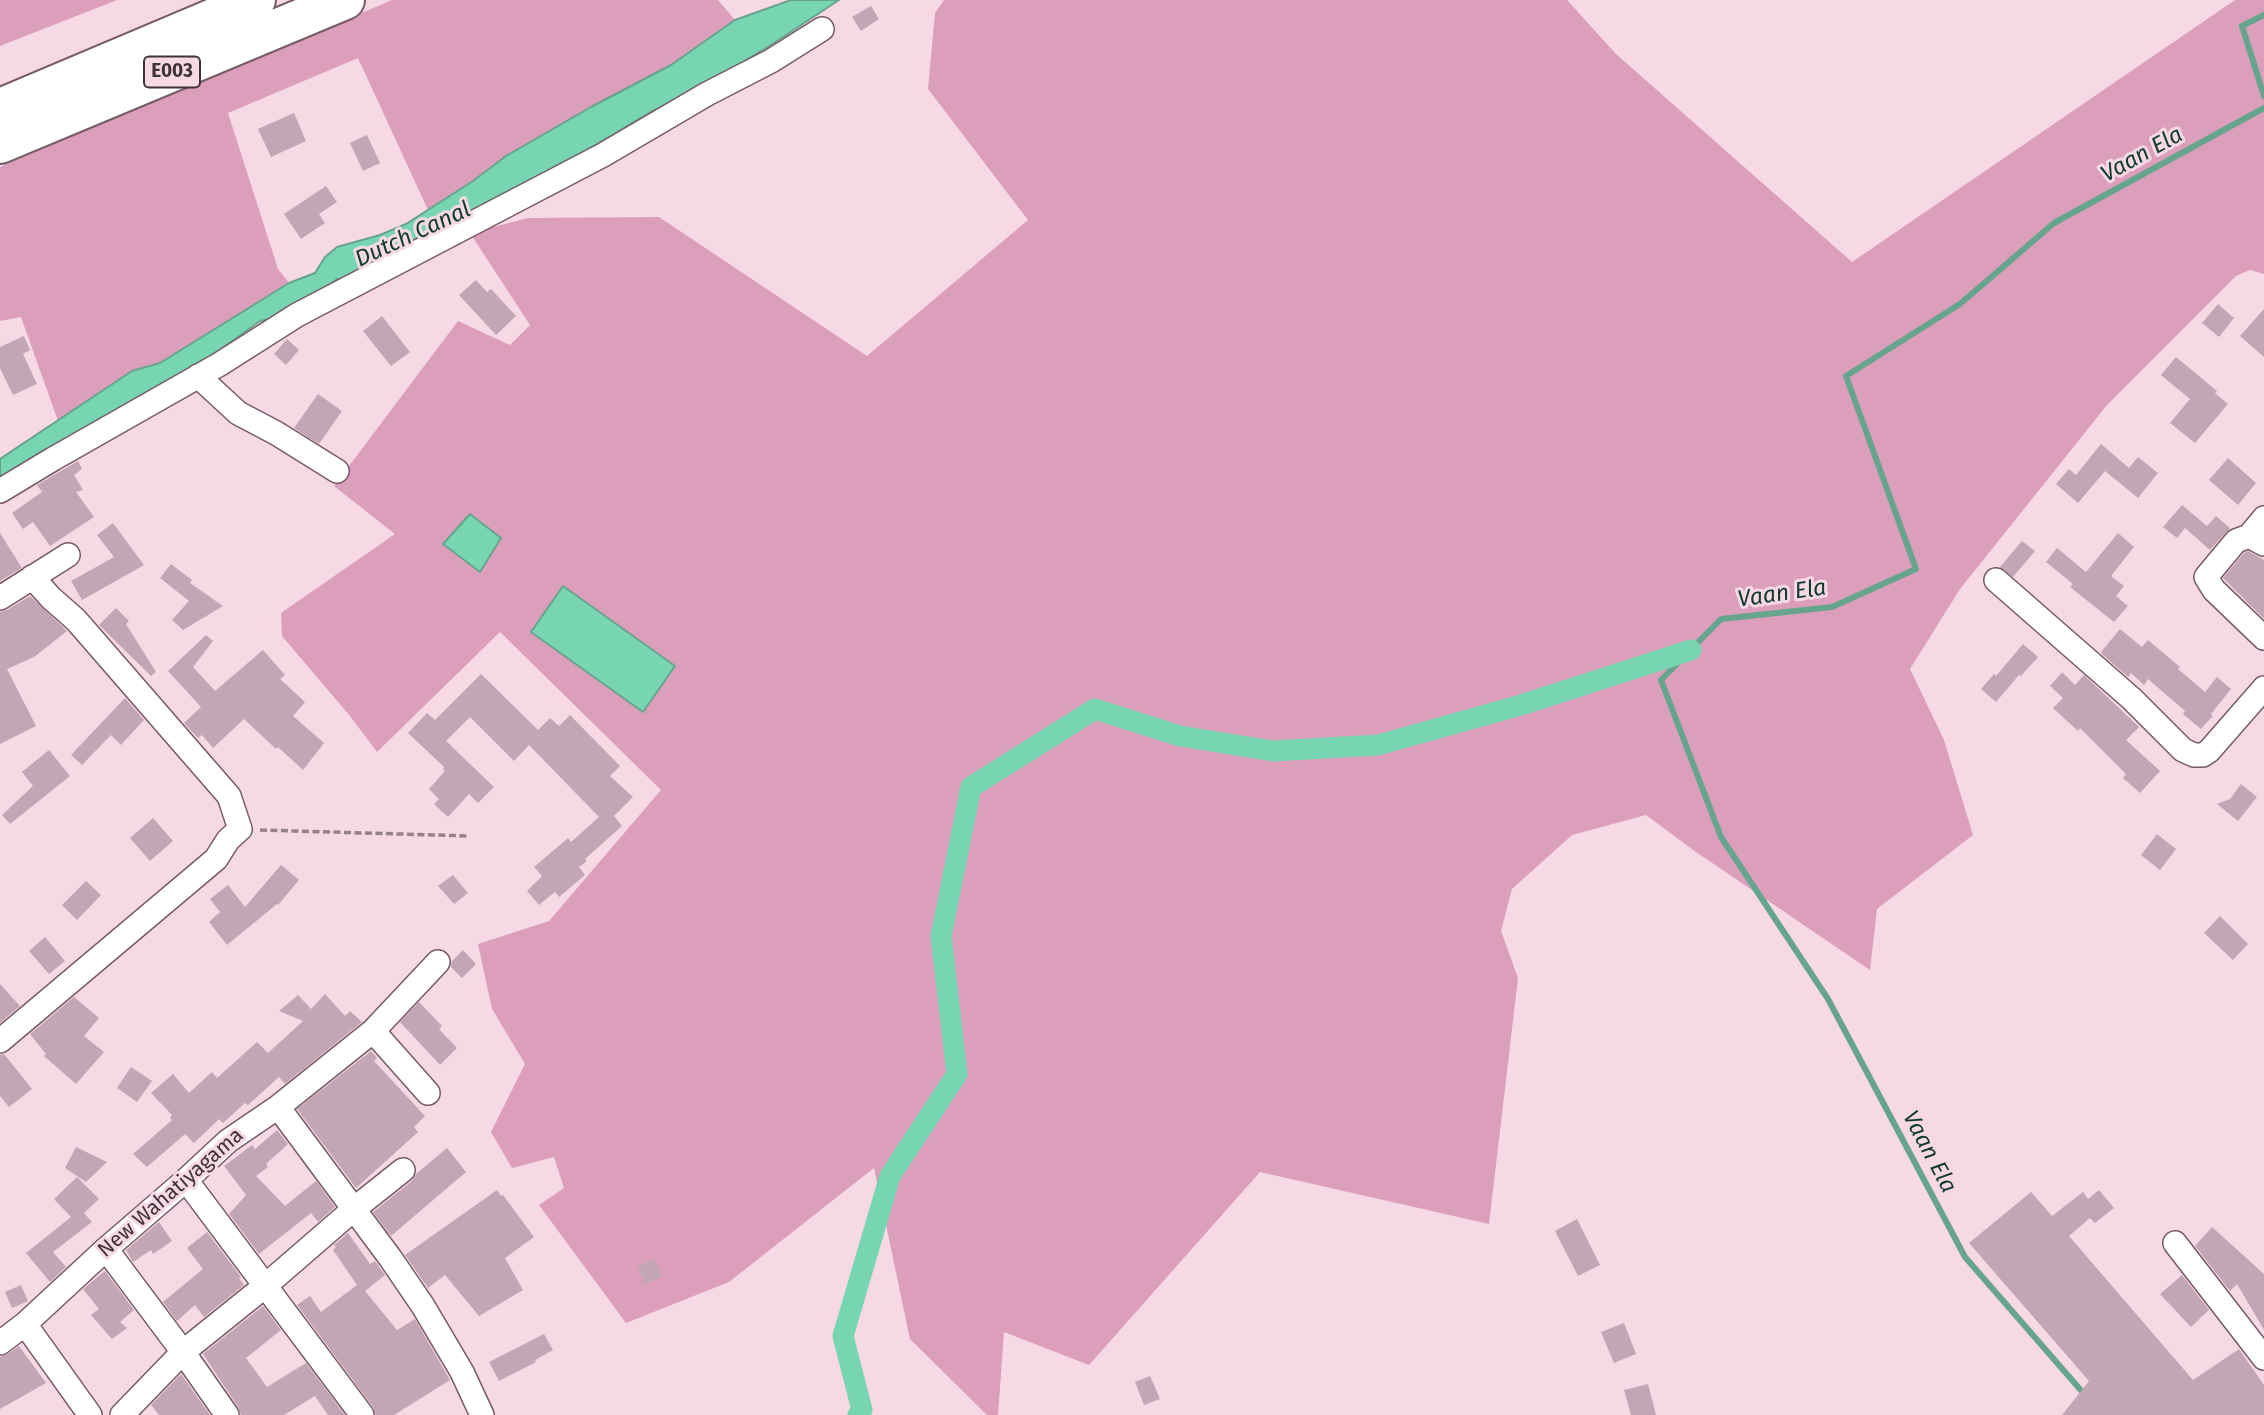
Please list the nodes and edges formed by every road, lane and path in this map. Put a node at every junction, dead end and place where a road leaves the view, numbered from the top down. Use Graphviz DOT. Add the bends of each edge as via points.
graph roads {
  1 [pos="256,0"];
  2 [pos="345,0"];
  3 [pos="822,29"];
  4 [pos="0,108"];
  5 [pos="0,144"];
  6 [pos="198,376"];
  7 [pos="337,471"];
  8 [pos="0,491"];
  9 [pos="2264,518"];
  10 [pos="2257,540"];
  11 [pos="68,555"];
  12 [pos="32,577"];
  13 [pos="1996,580"];
  14 [pos="0,598"];
  15 [pos="2264,638"];
  16 [pos="2264,688"];
  17 [pos="240,830"];
  18 [pos="470,836"];
  19 [pos="438,962"];
  20 [pos="373,1031"];
  21 [pos="0,1041"];
  22 [pos="428,1093"];
  23 [pos="278,1107"];
  24 [pos="403,1170"];
  25 [pos="186,1180"];
  26 [pos="354,1209"];
  27 [pos="2175,1243"];
  28 [pos="106,1249"];
  29 [pos="265,1286"];
  30 [pos="25,1324"];
  31 [pos="0,1343"];
  32 [pos="183,1352"];
  33 [pos="2264,1358"];
  34 [pos="90,1415"];
  35 [pos="122,1415"];
  36 [pos="227,1415"];
  37 [pos="362,1415"];
  38 [pos="482,1415"];
  1 -- 4 [label="highway, E003"];
  2 -- 5 [label="highway, E003"];
  3 -- 6 [label="street" via="603,155 297,315"];
  6 -- 7 [label="street" via="238,413"];
  6 -- 8 [label="street"];
  9 -- 10 [label="street"];
  10 -- 15 [label="street" via="2236,541 2206,577"];
  11 -- 12 [label="street"];
  12 -- 14 [label="street"];
  12 -- 17 [label="street" via="84,629 229,796"];
  13 -- 16 [label="street" via="2183,750 2194,755 2209,751"];
  17 -- 18 [label="path"];
  17 -- 21 [label="street" via="216,859"];
  19 -- 20 [label="street, New Wahatiyagama"];
  20 -- 22 [label="street"];
  20 -- 23 [label="street, New Wahatiyagama"];
  23 -- 25 [label="street, New Wahatiyagama" via="228,1140"];
  23 -- 26 [label="street"];
  24 -- 26 [label="street"];
  25 -- 28 [label="street, New Wahatiyagama"];
  25 -- 29 [label="street"];
  26 -- 29 [label="street"];
  26 -- 38 [label="street" via="423,1306"];
  27 -- 33 [label="street"];
  28 -- 30 [label="street, New Wahatiyagama"];
  28 -- 32 [label="street"];
  29 -- 32 [label="street"];
  29 -- 37 [label="street"];
  30 -- 31 [label="street, New Wahatiyagama"];
  30 -- 34 [label="street"];
  32 -- 35 [label="street"];
  32 -- 36 [label="street"];
}
